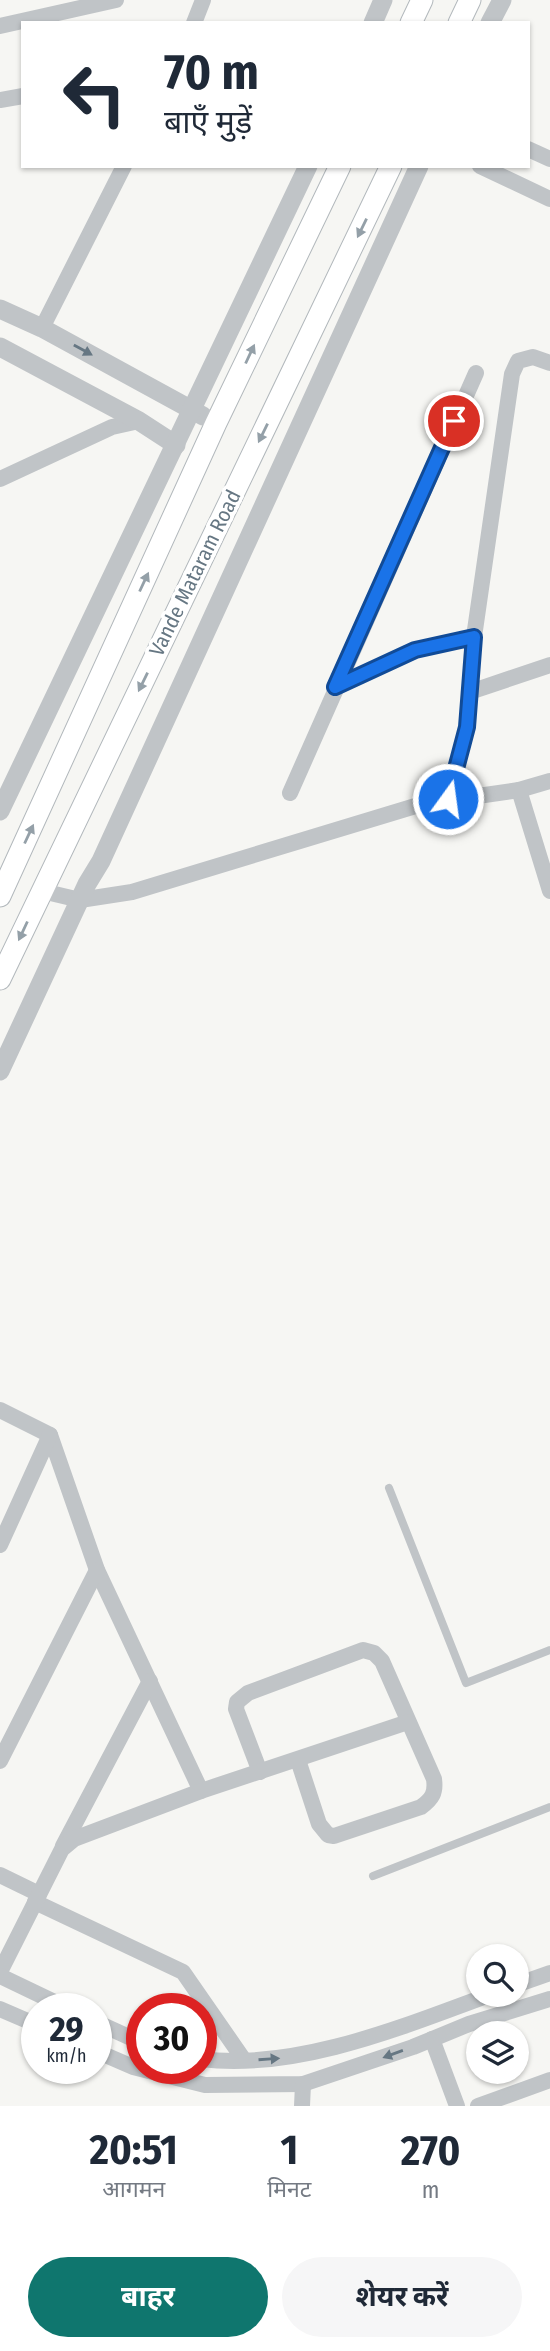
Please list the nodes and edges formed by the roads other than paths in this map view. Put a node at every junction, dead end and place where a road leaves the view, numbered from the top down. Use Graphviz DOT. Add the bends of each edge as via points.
graph roads {
  1 [pos="116,0"];
  2 [pos="204,0"];
  3 [pos="383,0"];
  4 [pos="422,0"];
  5 [pos="470,0"];
  6 [pos="502,0"];
  7 [pos="21,21"];
  8 [pos="22,21"];
  9 [pos="195,21"];
  10 [pos="374,21"];
  11 [pos="412,21"];
  12 [pos="460,21"];
  13 [pos="491,21"];
  14 [pos="0,26"];
  15 [pos="21,96"];
  16 [pos="0,100"];
  17 [pos="530,150"];
  18 [pos="550,159"];
  19 [pos="123,168"];
  20 [pos="307,168"];
  21 [pos="339,168"];
  22 [pos="390,168"];
  23 [pos="418,168"];
  24 [pos="484,168"];
  25 [pos="550,199"];
  26 [pos="0,309"];
  27 [pos="42,328"];
  28 [pos="0,347"];
  29 [pos="550,363"];
  30 [pos="476,373"];
  31 [pos="193,410"];
  32 [pos="139,421"];
  33 [pos="216,423"];
  34 [pos="176,445"];
  35 [pos="0,479"];
  36 [pos="474,637"];
  37 [pos="550,665"];
  38 [pos="335,687"];
  39 [pos="470,692"];
  40 [pos="550,782"];
  41 [pos="519,790"];
  42 [pos="290,793"];
  43 [pos="448,799"];
  44 [pos="0,811"];
  45 [pos="42,891"];
  46 [pos="550,891"];
  47 [pos="0,896"];
  48 [pos="80,900"];
  49 [pos="0,979"];
  50 [pos="0,1070"];
  51 [pos="0,1410"];
  52 [pos="50,1435"];
  53 [pos="389,1489"];
  54 [pos="0,1545"];
  55 [pos="97,1570"];
  56 [pos="550,1650"];
  57 [pos="150,1681"];
  58 [pos="408,1722"];
  59 [pos="299,1760"];
  60 [pos="0,1761"];
  61 [pos="260,1772"];
  62 [pos="201,1791"];
  63 [pos="550,1807"];
  64 [pos="62,1849"];
  65 [pos="0,1875"];
  66 [pos="373,1876"];
  67 [pos="37,1898"];
  68 [pos="550,1973"];
  69 [pos="0,1974"];
  70 [pos="529,1980"];
  71 [pos="37,1993"];
  72 [pos="550,1999"];
  73 [pos="466,2002"];
  74 [pos="0,2009"];
  75 [pos="21,2018"];
  76 [pos="432,2039"];
  77 [pos="112,2058"];
  78 [pos="217,2060"];
  79 [pos="244,2060"];
  80 [pos="550,2080"];
  81 [pos="303,2084"];
  82 [pos="302,2106"];
  83 [pos="457,2106"];
  84 [pos="478,2106"];
  1 -- 8 [label="street"];
  2 -- 9 [label="street"];
  3 -- 10 [label="street"];
  4 -- 11 [label="main road"];
  5 -- 12 [label="main road"];
  6 -- 13 [label="street"];
  7 -- 14 [label="street"];
  15 -- 16 [label="street"];
  17 -- 18 [label="street"];
  19 -- 27 [label="street"];
  20 -- 31 [label="street"];
  33 -- 21 [label="main road, Vande Mataram Road, one-way"];
  22 -- 45 [label="main road, Vande Mataram Road, one-way"];
  23 -- 48 [label="street"];
  24 -- 25 [label="street"];
  26 -- 27 [label="street"];
  27 -- 31 [label="street, one-way"];
  28 -- 32 [label="street"];
  29 -- 36 [label="street" via="533,357 518,361 512,374"];
  30 -- 38 [label="street"];
  31 -- 33 [label="street"];
  31 -- 34 [label="street"];
  32 -- 34 [label="street"];
  32 -- 35 [label="street" via="112,426"];
  47 -- 33 [label="main road, Vande Mataram Road, one-way"];
  34 -- 44 [label="street"];
  36 -- 38 [label="street" via="415,650"];
  36 -- 39 [label="street"];
  37 -- 39 [label="street"];
  38 -- 42 [label="street"];
  39 -- 43 [label="street" via="467,727"];
  40 -- 41 [label="street"];
  41 -- 43 [label="street"];
  41 -- 46 [label="street"];
  43 -- 48 [label="street" via="132,892"];
  45 -- 48 [label="street"];
  45 -- 49 [label="main road, Vande Mataram Road, one-way"];
  48 -- 50 [label="street"];
  51 -- 52 [label="street"];
  52 -- 54 [label="street"];
  52 -- 55 [label="street"];
  53 -- 56 [label="lane" via="466,1683"];
  55 -- 57 [label="street"];
  55 -- 60 [label="street"];
  57 -- 62 [label="street"];
  57 -- 64 [label="street"];
  58 -- 59 [label="street"];
  58 -- 59 [label="street" via="435,1788 432,1799 409,1811 328,1835 319,1824"];
  58 -- 61 [label="street" via="382,1661 374,1653 352,1652 248,1693 237,1702"];
  59 -- 61 [label="street"];
  61 -- 62 [label="street"];
  62 -- 64 [label="street" via="87,1833"];
  63 -- 66 [label="lane"];
  64 -- 67 [label="street"];
  65 -- 67 [label="street"];
  67 -- 69 [label="street"];
  67 -- 79 [label="street" via="183,1972"];
  68 -- 70 [label="street"];
  69 -- 71 [label="street"];
  72 -- 76 [label="street"];
  79 -- 73 [label="street, one-way" via="323,2049"];
  74 -- 75 [label="street"];
  76 -- 81 [label="street, one-way"];
  76 -- 83 [label="street"];
  77 -- 81 [label="street" via="205,2085"];
  78 -- 79 [label="street"];
  80 -- 84 [label="street"];
  81 -- 82 [label="street"];
}
